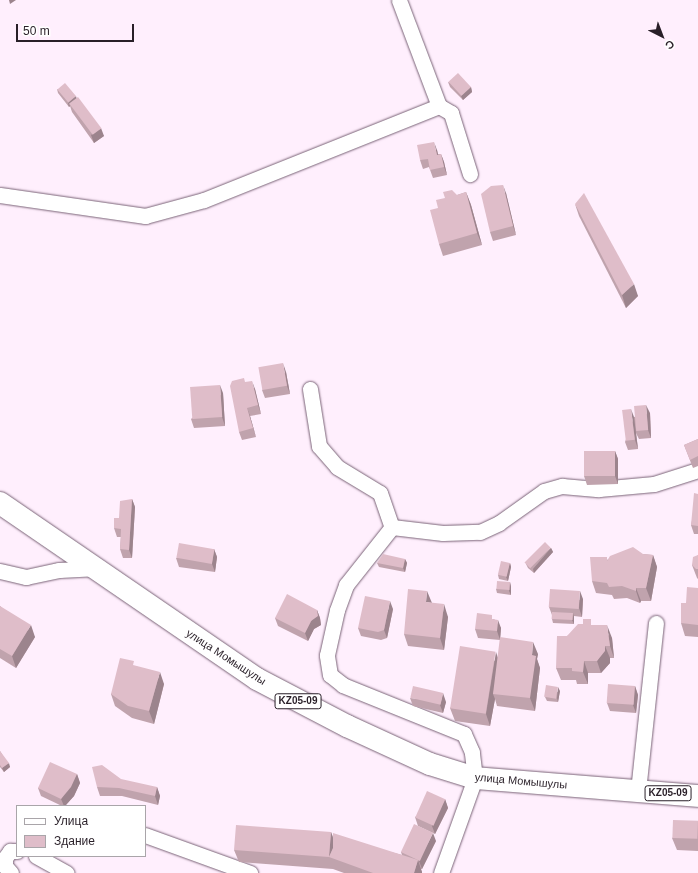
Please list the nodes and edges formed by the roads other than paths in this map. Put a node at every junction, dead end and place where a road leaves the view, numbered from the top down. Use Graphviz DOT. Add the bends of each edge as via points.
graph roads {
  1 [pos="399,0"];
  2 [pos="439,106"];
  3 [pos="470,174"];
  4 [pos="0,195"];
  5 [pos="310,389"];
  6 [pos="698,470"];
  7 [pos="0,503"];
  8 [pos="392,527"];
  9 [pos="93,568"];
  10 [pos="0,571"];
  11 [pos="656,622"];
  12 [pos="475,778"];
  13 [pos="638,791"];
  14 [pos="698,796"];
  15 [pos="146,835"];
  16 [pos="16,851"];
  17 [pos="38,857"];
  18 [pos="11,873"];
  19 [pos="67,873"];
  20 [pos="250,873"];
  21 [pos="441,873"];
  1 -- 2 [label="street"];
  2 -- 3 [label="street" via="451,113"];
  2 -- 4 [label="street" via="204,200 145,216"];
  5 -- 8 [label="street" via="319,446 337,467 380,493"];
  6 -- 8 [label="street" via="654,484 599,488 562,486 544,491 500,523 480,532 443,533"];
  7 -- 9 [label="main road, улица Момышулы / KZ05-09"];
  8 -- 12 [label="street" via="346,585 337,610 327,655 330,675 343,685 464,734 472,752"];
  9 -- 10 [label="street" via="59,570 26,577"];
  9 -- 12 [label="main road, улица Момышулы / KZ05-09" via="257,680 416,758"];
  11 -- 13 [label="street"];
  12 -- 13 [label="main road, улица Момышулы / KZ05-09"];
  12 -- 21 [label="street"];
  13 -- 14 [label="main road, KZ05-09"];
  15 -- 20 [label="street"];
  16 -- 18 [label="street" via="10,851 5,858 5,866"];
  17 -- 19 [label="street"];
}
